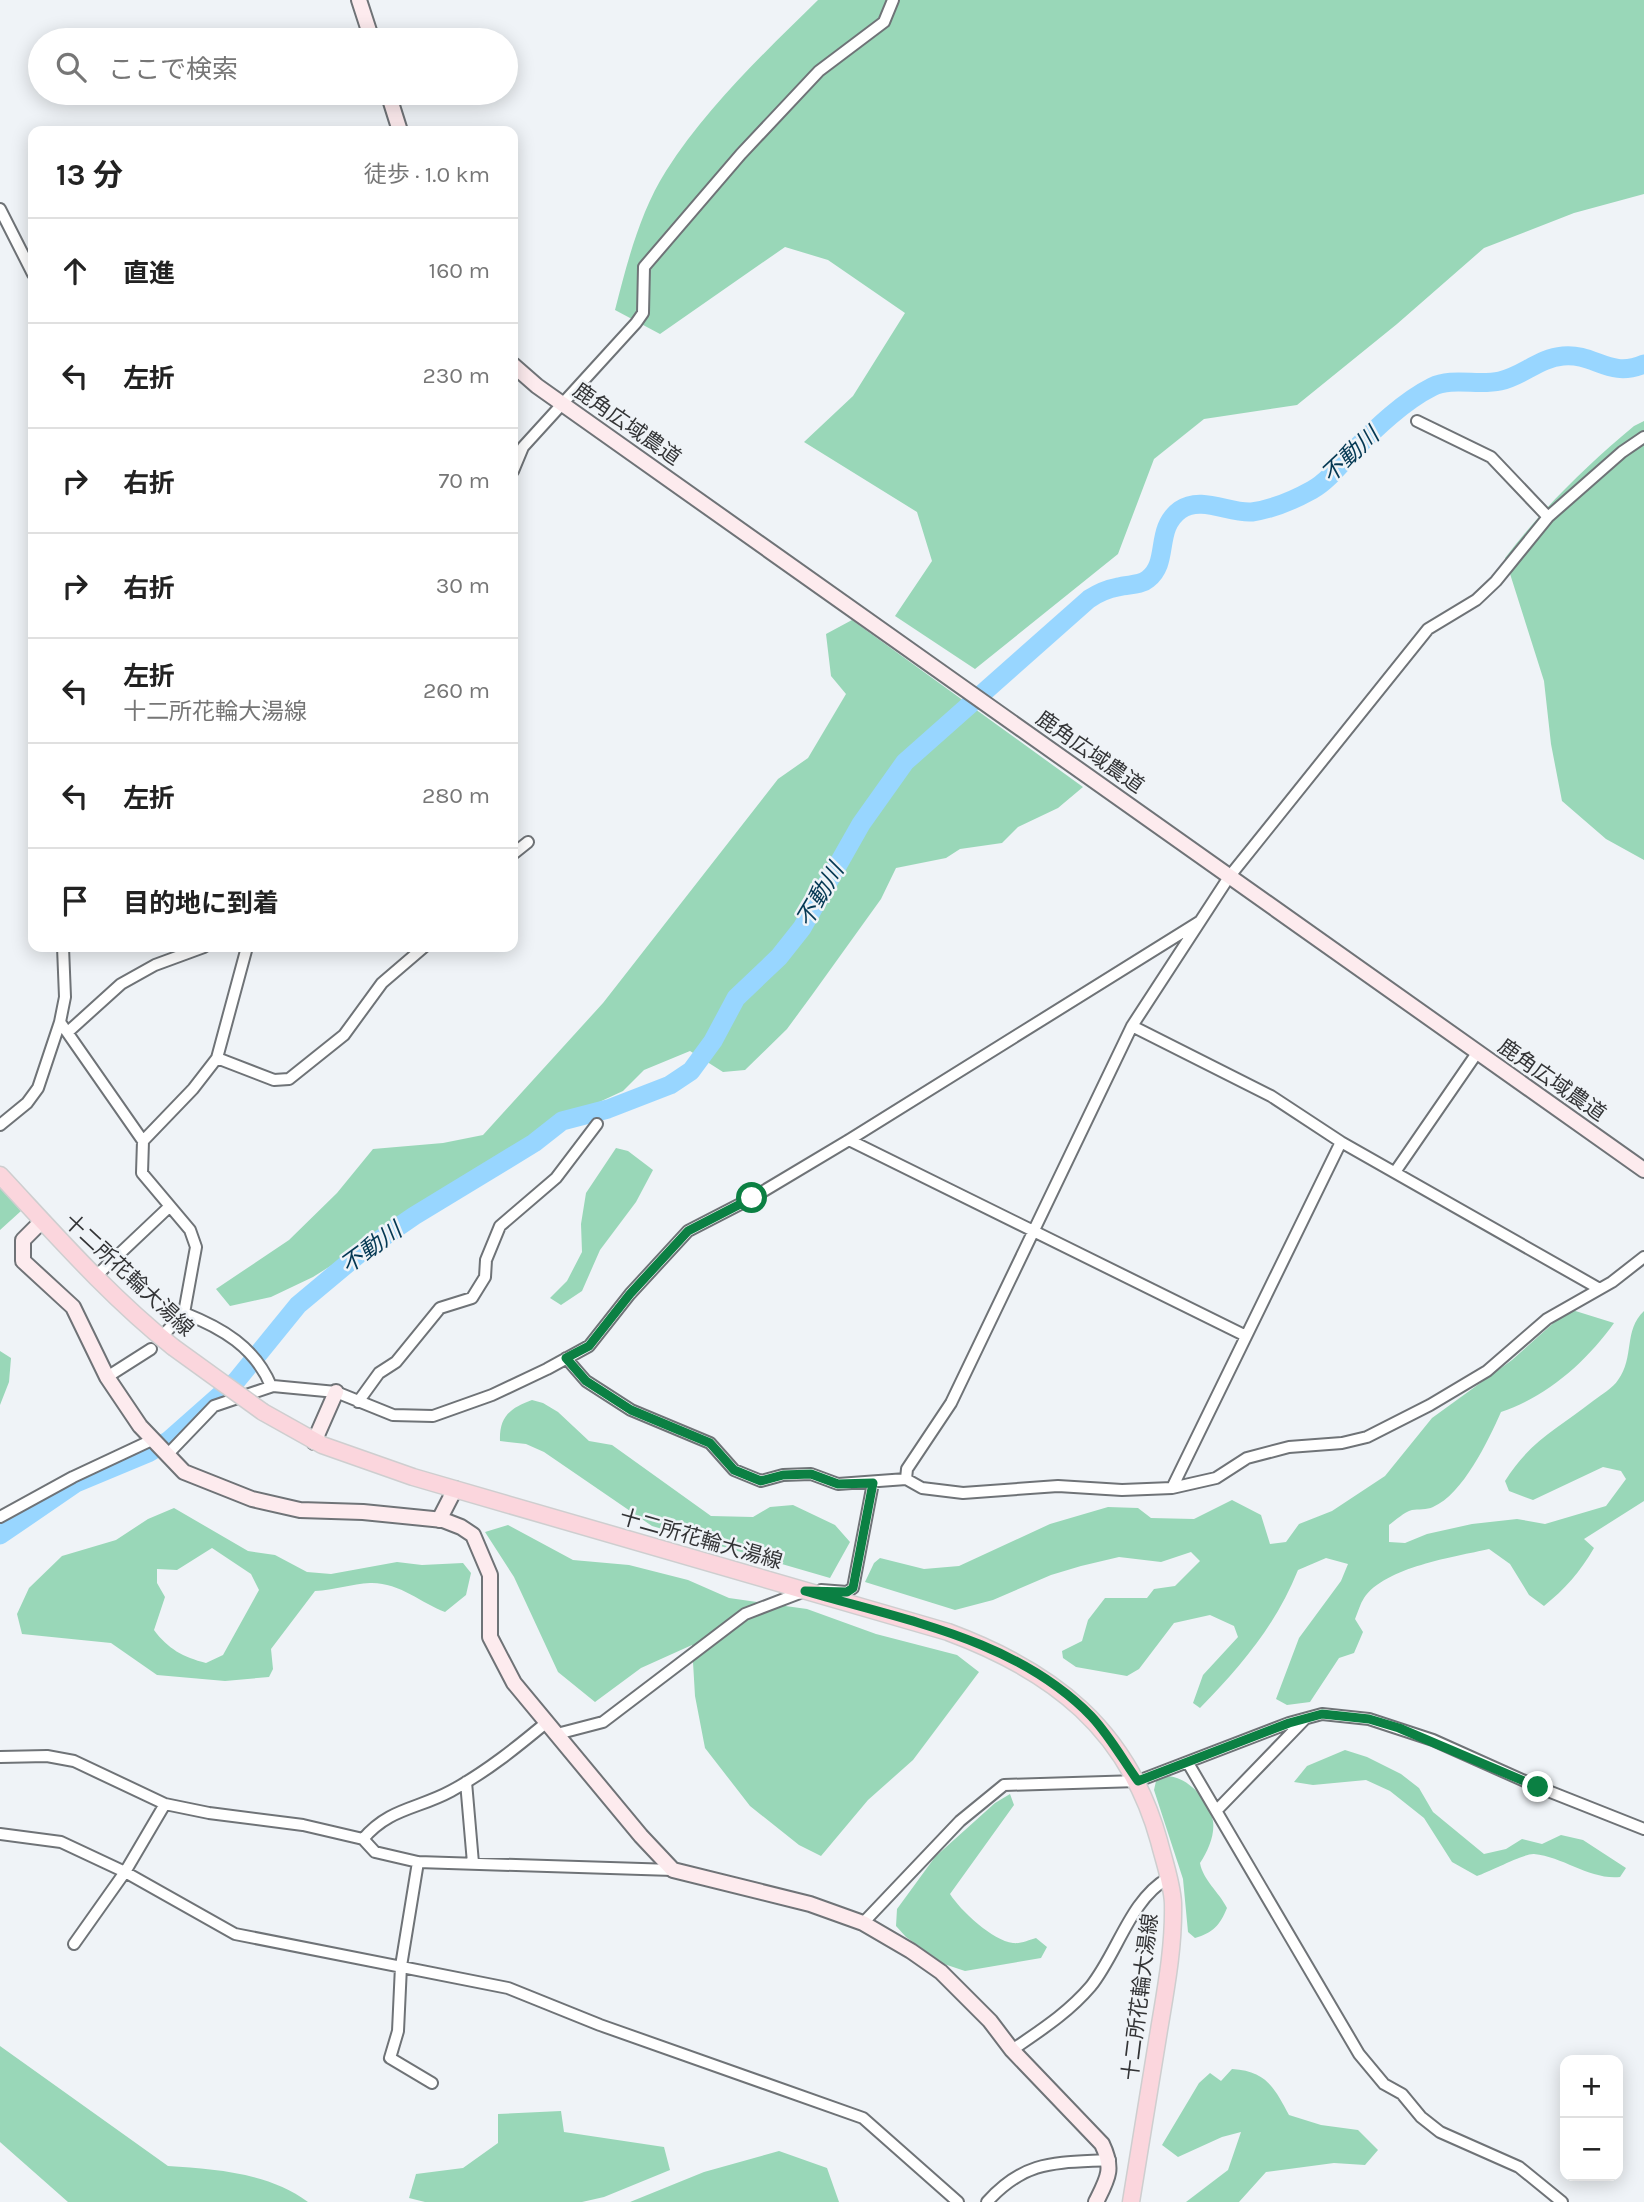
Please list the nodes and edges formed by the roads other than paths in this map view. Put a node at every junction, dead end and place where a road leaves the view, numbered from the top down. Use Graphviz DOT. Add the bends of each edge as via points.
graph roads {
  1 [pos="359,0"];
  2 [pos="893,0"];
  3 [pos="368,28"];
  4 [pos="392,105"];
  5 [pos="398,126"];
  6 [pos="0,209"];
  7 [pos="28,264"];
  8 [pos="518,369"];
  9 [pos="564,404"];
  10 [pos="1417,421"];
  11 [pos="1644,437"];
  12 [pos="518,459"];
  13 [pos="1548,517"];
  14 [pos="528,842"];
  15 [pos="518,850"];
  16 [pos="1229,877"];
  17 [pos="1205,918"];
  18 [pos="63,952"];
  19 [pos="190,952"];
  20 [pos="246,952"];
  21 [pos="418,952"];
  22 [pos="60,1022"];
  23 [pos="1132,1026"];
  24 [pos="69,1031"];
  25 [pos="1477,1053"];
  26 [pos="217,1058"];
  27 [pos="597,1124"];
  28 [pos="0,1125"];
  29 [pos="849,1140"];
  30 [pos="143,1141"];
  31 [pos="1341,1142"];
  32 [pos="1644,1170"];
  33 [pos="1395,1172"];
  34 [pos="0,1175"];
  35 [pos="169,1207"];
  36 [pos="41,1222"];
  37 [pos="1033,1234"];
  38 [pos="1644,1257"];
  39 [pos="96,1276"];
  40 [pos="1598,1288"];
  41 [pos="184,1312"];
  42 [pos="167,1331"];
  43 [pos="1246,1336"];
  44 [pos="151,1349"];
  45 [pos="566,1358"];
  46 [pos="107,1377"];
  47 [pos="271,1386"];
  48 [pos="336,1392"];
  49 [pos="358,1402"];
  50 [pos="314,1442"];
  51 [pos="159,1448"];
  52 [pos="906,1479"];
  53 [pos="873,1483"];
  54 [pos="456,1489"];
  55 [pos="1172,1489"];
  56 [pos="0,1517"];
  57 [pos="439,1520"];
  58 [pos="805,1591"];
  59 [pos="1306,1719"];
  60 [pos="547,1722"];
  61 [pos="557,1734"];
  62 [pos="0,1757"];
  63 [pos="1188,1763"];
  64 [pos="1138,1781"];
  65 [pos="466,1782"];
  66 [pos="165,1804"];
  67 [pos="1217,1810"];
  68 [pos="1644,1829"];
  69 [pos="0,1834"];
  70 [pos="363,1839"];
  71 [pos="418,1862"];
  72 [pos="472,1863"];
  73 [pos="673,1870"];
  74 [pos="125,1872"];
  75 [pos="1168,1878"];
  76 [pos="863,1923"];
  77 [pos="74,1944"];
  78 [pos="401,1965"];
  79 [pos="1012,2050"];
  80 [pos="432,2082"];
  81 [pos="1110,2160"];
  82 [pos="958,2202"];
  83 [pos="987,2202"];
  84 [pos="1096,2202"];
  85 [pos="1131,2202"];
  86 [pos="1562,2202"];
  1 -- 3 [label="street"];
  2 -- 9 [label="street" via="884,22 819,71 644,267 643,313"];
  4 -- 5 [label="street"];
  6 -- 7 [label="street"];
  8 -- 9 [label="street, 鹿角広域農道"];
  9 -- 12 [label="street" via="523,447"];
  9 -- 16 [label="street, 鹿角広域農道"];
  10 -- 13 [label="street" via="1491,457"];
  11 -- 13 [label="street"];
  13 -- 16 [label="street" via="1476,600 1428,629"];
  14 -- 15 [label="street"];
  16 -- 17 [label="street"];
  16 -- 25 [label="street, 鹿角広域農道"];
  17 -- 23 [label="street"];
  17 -- 29 [label="street"];
  18 -- 22 [label="street" via="65,997"];
  19 -- 24 [label="street" via="121,984"];
  20 -- 26 [label="street"];
  21 -- 26 [label="street" via="382,983 344,1035 289,1079 274,1080"];
  22 -- 24 [label="street"];
  22 -- 28 [label="street" via="38,1088"];
  23 -- 31 [label="street" via="1271,1096"];
  23 -- 37 [label="street"];
  24 -- 30 [label="street"];
  25 -- 32 [label="street, 鹿角広域農道"];
  25 -- 33 [label="street"];
  26 -- 30 [label="street"];
  27 -- 49 [label="street" via="556,1178 500,1226 486,1260 485,1277 472,1298 440,1308"];
  29 -- 37 [label="street"];
  29 -- 45 [label="street" via="688,1231 589,1346"];
  30 -- 35 [label="street" via="142,1173"];
  31 -- 33 [label="street"];
  31 -- 43 [label="street"];
  33 -- 40 [label="street"];
  34 -- 36 [label="main road, 十二所花輪大湯線"];
  35 -- 39 [label="street"];
  35 -- 41 [label="street" via="190,1230 195,1247"];
  36 -- 39 [label="main road, 十二所花輪大湯線"];
  36 -- 46 [label="street" via="23,1240 23,1261 79,1314"];
  37 -- 43 [label="street"];
  37 -- 52 [label="street" via="951,1403 907,1469"];
  38 -- 40 [label="street"];
  39 -- 50 [label="main road, 十二所花輪大湯線, bridge" via="173,1347 263,1412"];
  40 -- 55 [label="street" via="1547,1319 1487,1371 1367,1437 1289,1447 1247,1458 1216,1478"];
  41 -- 42 [label="street"];
  41 -- 47 [label="street" via="229,1333"];
  43 -- 55 [label="street"];
  44 -- 46 [label="street"];
  45 -- 49 [label="street" via="492,1395 433,1416 393,1415"];
  45 -- 53 [label="street" via="586,1381 631,1410 710,1443 734,1470 761,1481 811,1474 838,1484"];
  46 -- 51 [label="street"];
  47 -- 48 [label="street"];
  47 -- 51 [label="street" via="214,1406"];
  48 -- 49 [label="street"];
  48 -- 50 [label="street"];
  50 -- 54 [label="main road, 十二所花輪大湯線"];
  51 -- 56 [label="street" via="73,1477"];
  51 -- 57 [label="street" via="184,1472 252,1499 300,1510"];
  52 -- 53 [label="street"];
  52 -- 55 [label="street" via="922,1488 963,1493 1058,1486"];
  53 -- 58 [label="street" via="853,1588 847,1592"];
  54 -- 57 [label="street"];
  54 -- 58 [label="main road, 十二所花輪大湯線"];
  57 -- 60 [label="street" via="473,1535 490,1575 490,1637 514,1683"];
  58 -- 61 [label="street" via="745,1614 603,1723"];
  58 -- 64 [label="main road, 十二所花輪大湯線" via="947,1632 1019,1662 1094,1719"];
  59 -- 63 [label="street"];
  59 -- 67 [label="street"];
  59 -- 68 [label="street" via="1322,1714 1399,1728"];
  60 -- 61 [label="street"];
  60 -- 65 [label="street"];
  61 -- 73 [label="street"];
  62 -- 66 [label="street" via="47,1756 74,1762"];
  63 -- 64 [label="street"];
  63 -- 67 [label="street"];
  64 -- 75 [label="main road, 十二所花輪大湯線"];
  64 -- 76 [label="street" via="1004,1785 960,1821"];
  65 -- 70 [label="street" via="375,1824"];
  65 -- 72 [label="street"];
  66 -- 70 [label="street"];
  66 -- 74 [label="street"];
  67 -- 86 [label="street" via="1359,2054 1384,2084 1402,2094 1440,2132 1519,2167"];
  69 -- 74 [label="street" via="61,1842"];
  70 -- 71 [label="street" via="375,1852"];
  71 -- 72 [label="street"];
  71 -- 78 [label="street"];
  72 -- 73 [label="street"];
  73 -- 76 [label="street" via="810,1904"];
  74 -- 77 [label="street"];
  74 -- 78 [label="street" via="235,1934"];
  75 -- 79 [label="street" via="1149,1891 1091,1985 1063,2016"];
  75 -- 85 [label="main road, 十二所花輪大湯線" via="1173,1902 1167,1977"];
  76 -- 79 [label="street" via="941,1972"];
  78 -- 80 [label="street" via="398,2031 390,2057"];
  78 -- 82 [label="street" via="508,1988 863,2118"];
  79 -- 81 [label="street" via="1090,2128"];
  81 -- 83 [label="street" via="1030,2169 1012,2177"];
  81 -- 84 [label="street" via="1108,2178"];
}
